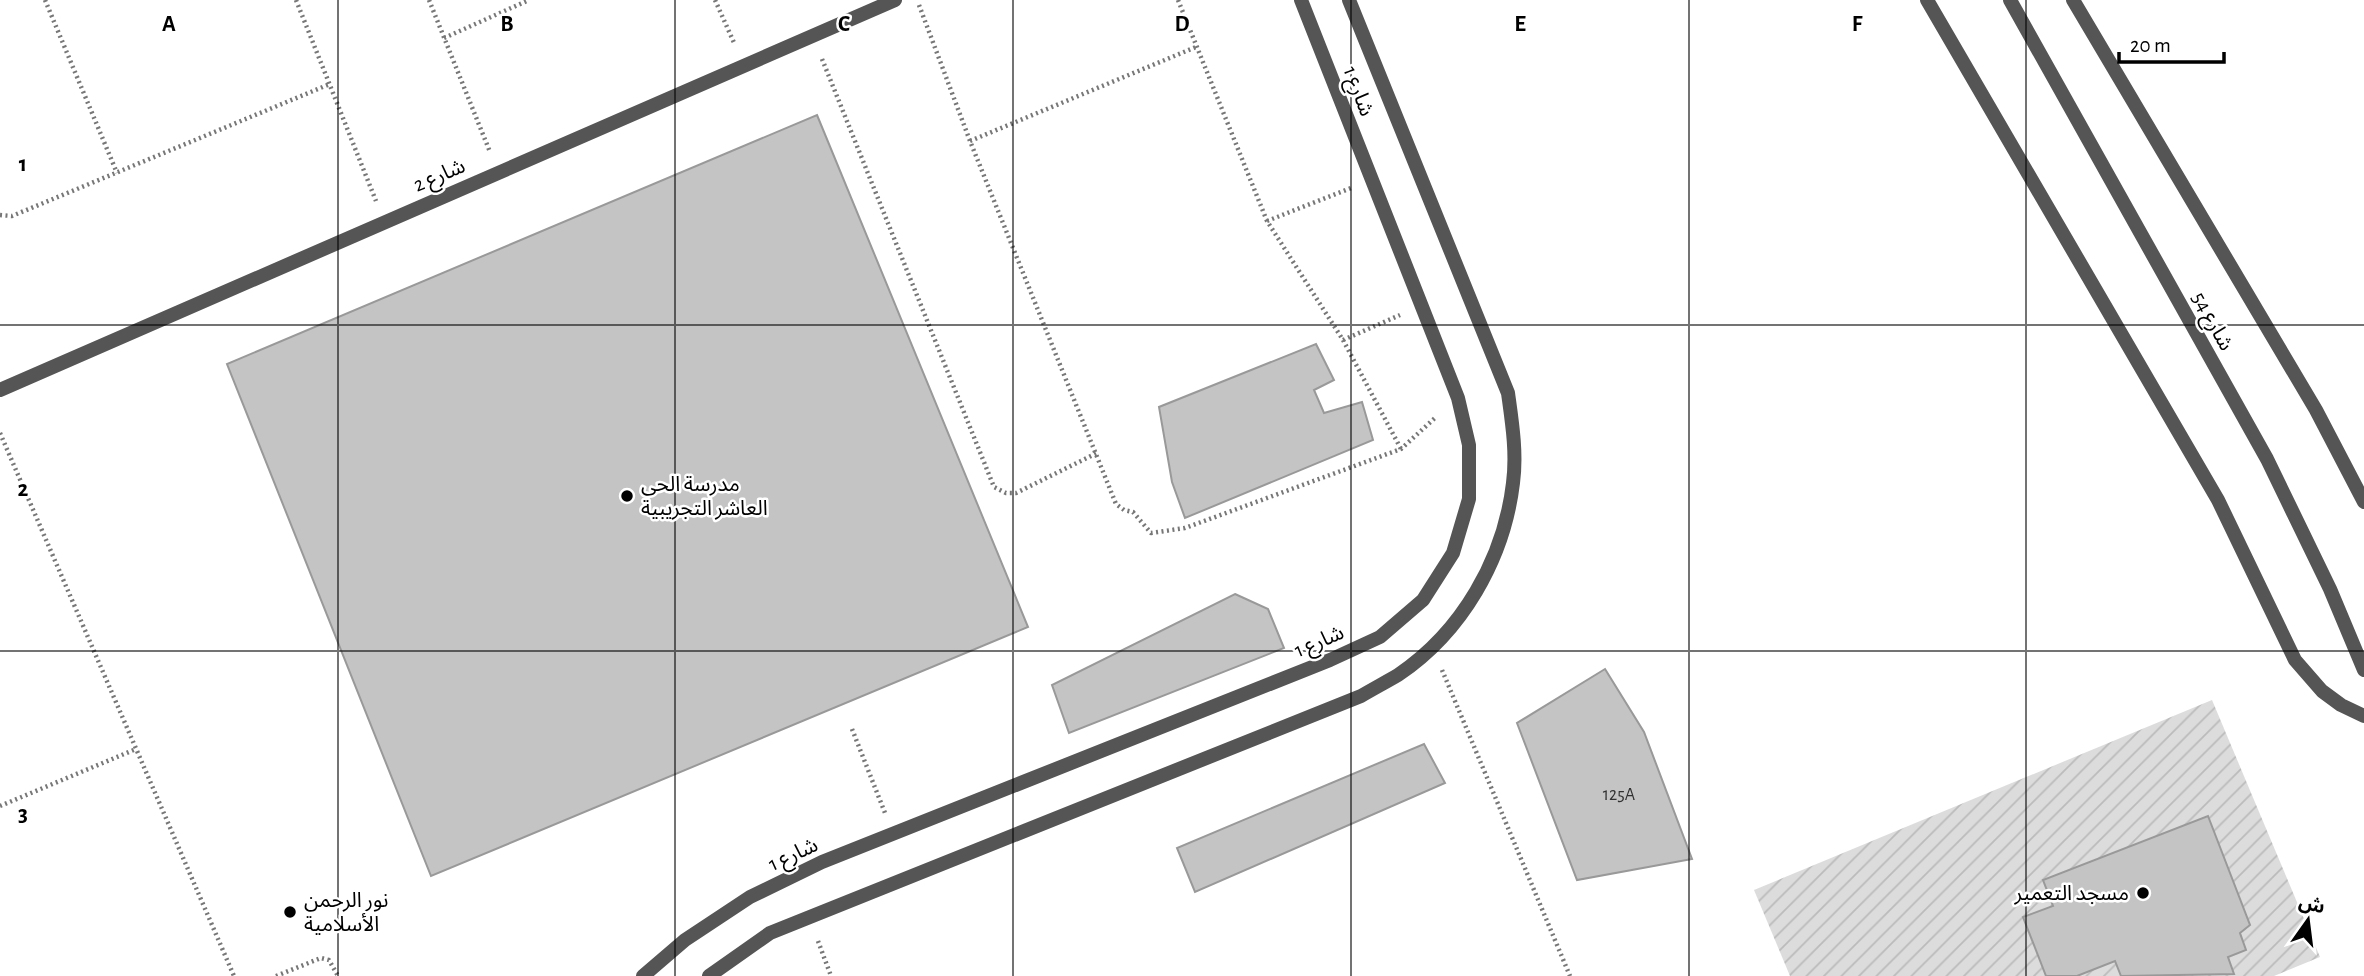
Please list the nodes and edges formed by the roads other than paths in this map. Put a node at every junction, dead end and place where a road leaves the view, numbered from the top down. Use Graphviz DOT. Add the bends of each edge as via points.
graph roads {
  1 [pos="895,0"];
  2 [pos="1301,0"];
  3 [pos="1349,0"];
  4 [pos="1927,0"];
  5 [pos="2010,0"];
  6 [pos="2073,0"];
  7 [pos="0,390"];
  8 [pos="2364,502"];
  9 [pos="2364,670"];
  10 [pos="2364,716"];
  11 [pos="643,976"];
  12 [pos="709,976"];
  1 -- 7 [label="street, شارع 2"];
  2 -- 11 [label="street, شارع 1" via="1458,398 1469,445 1469,499 1453,553 1423,600 1380,637 1329,660 822,862 750,897 685,940"];
  3 -- 12 [label="street, شارع 1" via="1508,393 1514,482 1505,528 1488,572 1464,612 1433,647 1361,696 770,933"];
  4 -- 10 [label="street" via="2218,500 2295,660 2322,691"];
  5 -- 9 [label="street, شارع 54" via="2267,459"];
  6 -- 8 [label="street, شارع 54" via="2316,410"];
}
